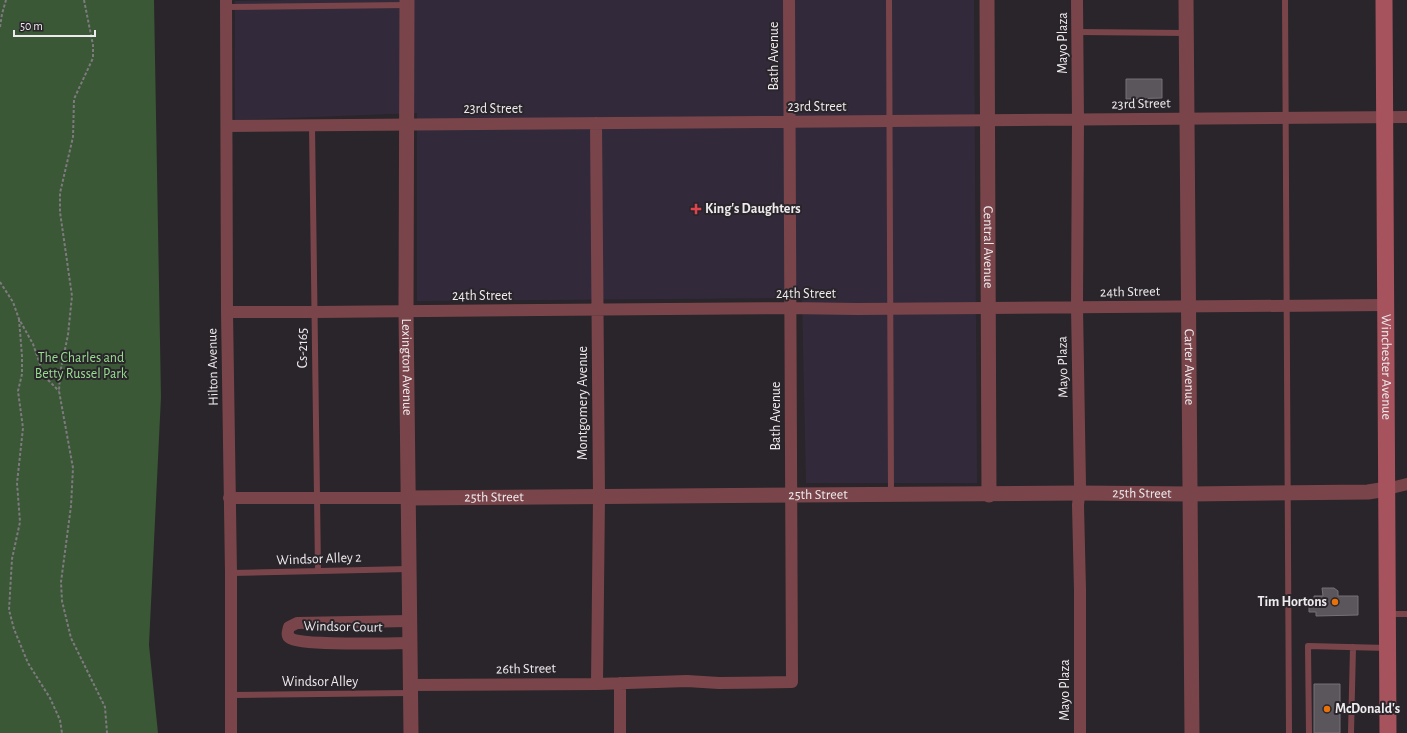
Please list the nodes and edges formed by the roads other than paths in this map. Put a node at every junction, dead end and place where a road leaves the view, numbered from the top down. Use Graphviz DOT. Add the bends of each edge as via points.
graph roads {
  1 [pos="789,0"];
  2 [pos="889,0"];
  3 [pos="986,0"];
  4 [pos="1078,0"];
  5 [pos="1186,0"];
  6 [pos="1284,0"];
  7 [pos="1384,0"];
  8 [pos="407,2"];
  9 [pos="312,3"];
  10 [pos="226,4"];
  11 [pos="1078,32"];
  12 [pos="1186,32"];
  13 [pos="1407,117"];
  14 [pos="1285,118"];
  15 [pos="1385,118"];
  16 [pos="1187,119"];
  17 [pos="1078,120"];
  18 [pos="889,121"];
  19 [pos="988,121"];
  20 [pos="790,122"];
  21 [pos="596,123"];
  22 [pos="406,124"];
  23 [pos="226,126"];
  24 [pos="312,126"];
  25 [pos="1386,305"];
  26 [pos="1189,306"];
  27 [pos="1286,306"];
  28 [pos="989,307"];
  29 [pos="790,308"];
  30 [pos="1077,308"];
  31 [pos="890,309"];
  32 [pos="598,310"];
  33 [pos="406,311"];
  34 [pos="227,312"];
  35 [pos="315,312"];
  36 [pos="1407,484"];
  37 [pos="1387,489"];
  38 [pos="1079,493"];
  39 [pos="1287,493"];
  40 [pos="1190,494"];
  41 [pos="792,495"];
  42 [pos="891,495"];
  43 [pos="989,495"];
  44 [pos="599,496"];
  45 [pos="229,498"];
  46 [pos="408,498"];
  47 [pos="316,499"];
  48 [pos="408,569"];
  49 [pos="318,570"];
  50 [pos="231,573"];
  51 [pos="1388,614"];
  52 [pos="1407,614"];
  53 [pos="409,621"];
  54 [pos="326,622"];
  55 [pos="359,622"];
  56 [pos="326,643"];
  57 [pos="360,643"];
  58 [pos="410,643"];
  59 [pos="1353,647"];
  60 [pos="1388,648"];
  61 [pos="643,682"];
  62 [pos="620,683"];
  63 [pos="597,684"];
  64 [pos="410,689"];
  65 [pos="231,695"];
  66 [pos="231,733"];
  67 [pos="411,733"];
  68 [pos="620,733"];
  69 [pos="1080,733"];
  70 [pos="1192,733"];
  71 [pos="1289,733"];
  72 [pos="1309,733"];
  73 [pos="1351,733"];
  74 [pos="1388,733"];
  1 -- 20 [label="street, Bath Avenue"];
  2 -- 18 [label="lane"];
  3 -- 19 [label="street, Central Avenue"];
  4 -- 11 [label="street, Mayo Plaza"];
  5 -- 12 [label="street, Carter Avenue"];
  6 -- 14 [label="lane"];
  7 -- 15 [label="main road, Winchester Avenue"];
  8 -- 9 [label="lane"];
  8 -- 22 [label="street, Lexington Avenue"];
  9 -- 10 [label="lane"];
  10 -- 23 [label="street, Hilton Avenue"];
  11 -- 12 [label="lane"];
  11 -- 17 [label="street, Mayo Plaza"];
  12 -- 16 [label="street, Carter Avenue"];
  13 -- 15 [label="street, 23rd Street"];
  14 -- 15 [label="street, 23rd Street"];
  14 -- 16 [label="street, 23rd Street"];
  14 -- 27 [label="lane"];
  15 -- 25 [label="main road, Winchester Avenue"];
  16 -- 17 [label="street, 23rd Street"];
  16 -- 26 [label="street, Carter Avenue"];
  17 -- 19 [label="street, 23rd Street"];
  17 -- 30 [label="street, Mayo Plaza"];
  18 -- 19 [label="street, 23rd Street"];
  18 -- 20 [label="street, 23rd Street"];
  18 -- 31 [label="lane"];
  19 -- 28 [label="street, Central Avenue"];
  20 -- 21 [label="street, 23rd Street"];
  20 -- 29 [label="street, Bath Avenue"];
  21 -- 22 [label="street, 23rd Street"];
  21 -- 32 [label="street, Montgomery Avenue"];
  22 -- 24 [label="street, 23rd Street"];
  22 -- 33 [label="street, Lexington Avenue"];
  23 -- 24 [label="street, 23rd Street"];
  23 -- 34 [label="street, Hilton Avenue"];
  24 -- 35 [label="lane, Cs-2165"];
  25 -- 27 [label="street, 24th Street"];
  25 -- 37 [label="main road, Winchester Avenue"];
  26 -- 27 [label="street, 24th Street"];
  26 -- 30 [label="street, 24th Street"];
  26 -- 40 [label="street, Carter Avenue"];
  27 -- 39 [label="lane"];
  28 -- 30 [label="street, 24th Street"];
  28 -- 31 [label="street, 24th Street"];
  28 -- 43 [label="street, Central Avenue"];
  29 -- 31 [label="street, 24th Street"];
  29 -- 32 [label="street, 24th Street"];
  29 -- 41 [label="street, Bath Avenue"];
  30 -- 38 [label="street, Mayo Plaza"];
  31 -- 42 [label="lane"];
  32 -- 33 [label="street, 24th Street"];
  32 -- 44 [label="street, Montgomery Avenue"];
  33 -- 35 [label="street, 24th Street"];
  33 -- 46 [label="street, Lexington Avenue"];
  34 -- 35 [label="street, 24th Street"];
  34 -- 45 [label="street, Hilton Avenue"];
  35 -- 47 [label="lane, Cs-2165"];
  36 -- 37 [label="street, 25th Street"];
  37 -- 39 [label="street, 25th Street" via="1368,492"];
  37 -- 51 [label="main road, Winchester Avenue"];
  38 -- 40 [label="street, 25th Street"];
  38 -- 43 [label="street, 25th Street"];
  38 -- 69 [label="street, Mayo Plaza"];
  39 -- 40 [label="street, 25th Street"];
  39 -- 71 [label="lane"];
  40 -- 70 [label="street, Carter Avenue"];
  41 -- 42 [label="street, 25th Street"];
  41 -- 44 [label="street, 25th Street"];
  41 -- 61 [label="street, Bath Avenue" via="792,682"];
  42 -- 43 [label="street, 25th Street"];
  44 -- 46 [label="street, 25th Street"];
  44 -- 63 [label="street, Montgomery Avenue"];
  45 -- 47 [label="street, 25th Street"];
  45 -- 50 [label="street, Hilton Avenue"];
  46 -- 47 [label="street, 25th Street"];
  46 -- 48 [label="street, Lexington Avenue"];
  47 -- 49 [label="lane, Cs-2165"];
  48 -- 49 [label="lane, Windsor Alley 2"];
  48 -- 53 [label="street, Lexington Avenue"];
  49 -- 50 [label="lane, Windsor Alley 2"];
  50 -- 65 [label="street, Hilton Avenue"];
  51 -- 52 [label="lane"];
  51 -- 60 [label="main road, Winchester Avenue"];
  53 -- 55 [label="street, Windsor Court"];
  53 -- 58 [label="street, Lexington Avenue"];
  54 -- 55 [label="street, Windsor Court"];
  54 -- 56 [label="street"];
  54 -- 56 [label="street, Windsor Court" via="297,623 289,627 287,635 296,641"];
  55 -- 57 [label="street"];
  56 -- 57 [label="street, Windsor Court"];
  57 -- 58 [label="street, Windsor Court"];
  58 -- 64 [label="street, Lexington Avenue"];
  59 -- 60 [label="lane"];
  59 -- 72 [label="lane" via="1308,646"];
  59 -- 73 [label="lane"];
  60 -- 74 [label="main road, Winchester Avenue"];
  61 -- 62 [label="street, 26th Street"];
  62 -- 63 [label="street, 26th Street"];
  62 -- 68 [label="street"];
  63 -- 64 [label="street, 26th Street"];
  64 -- 65 [label="lane, Windsor Alley"];
  64 -- 67 [label="street, Lexington Avenue"];
  65 -- 66 [label="street, Hilton Avenue"];
}
